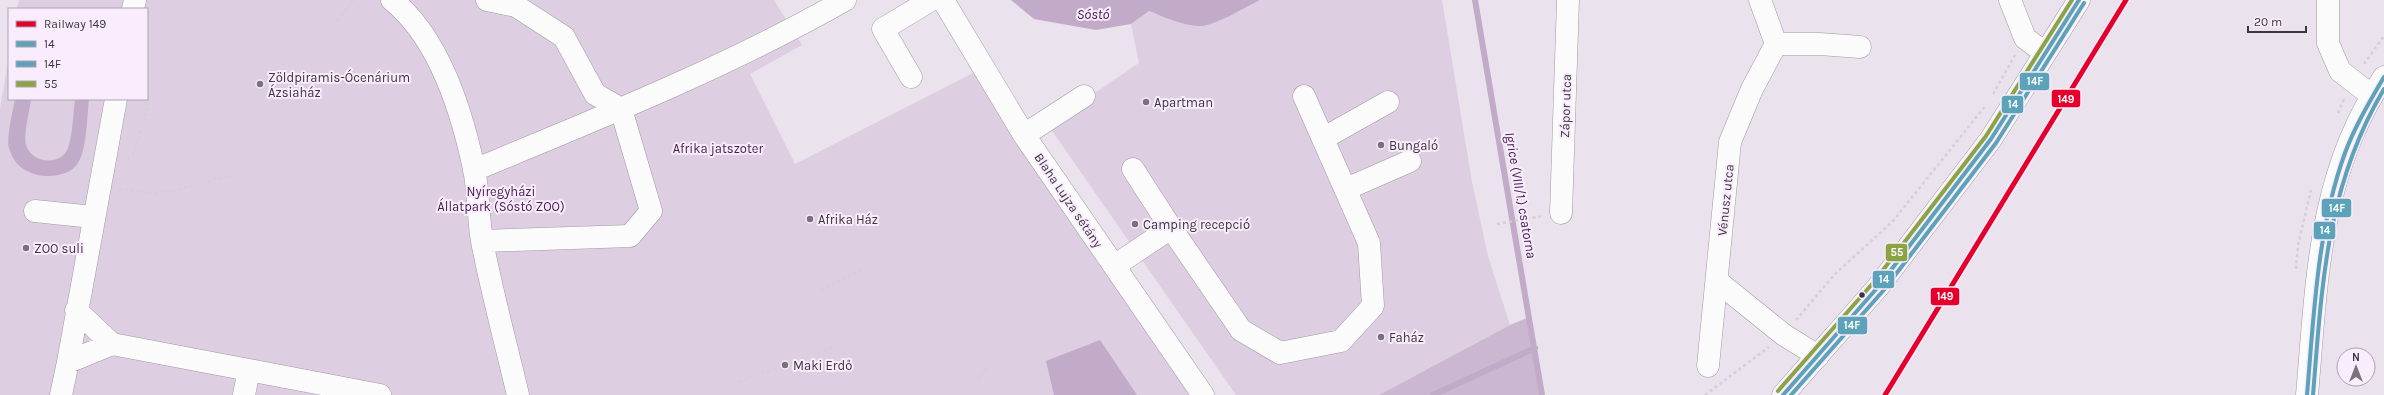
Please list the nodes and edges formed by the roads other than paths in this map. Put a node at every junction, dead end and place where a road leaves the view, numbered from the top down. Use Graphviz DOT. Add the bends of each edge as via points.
graph roads {
  1 [pos="392,0"];
  2 [pos="487,0"];
  3 [pos="845,0"];
  4 [pos="930,0"];
  5 [pos="943,0"];
  6 [pos="1568,0"];
  7 [pos="1760,0"];
  8 [pos="2010,0"];
  9 [pos="2079,0"];
  10 [pos="2328,0"];
  11 [pos="1776,44"];
  12 [pos="1860,47"];
  13 [pos="2045,53"];
  14 [pos="2384,76"];
  15 [pos="911,77"];
  16 [pos="2372,95"];
  17 [pos="1084,96"];
  18 [pos="1304,96"];
  19 [pos="116,100"];
  20 [pos="1388,102"];
  21 [pos="621,109"];
  22 [pos="1024,135"];
  23 [pos="1324,138"];
  24 [pos="1410,160"];
  25 [pos="474,170"];
  26 [pos="1133,170"];
  27 [pos="1346,189"];
  28 [pos="36,211"];
  29 [pos="1562,213"];
  30 [pos="93,218"];
  31 [pos="1171,228"];
  32 [pos="482,240"];
  33 [pos="1114,266"];
  34 [pos="1717,281"];
  35 [pos="76,310"];
  36 [pos="112,344"];
  37 [pos="1818,356"];
  38 [pos="68,362"];
  39 [pos="1708,366"];
  40 [pos="249,370"];
  41 [pos="61,395"];
  42 [pos="244,395"];
  43 [pos="380,395"];
  44 [pos="518,395"];
  45 [pos="1203,395"];
  46 [pos="1783,395"];
  47 [pos="2307,395"];
  1 -- 25 [label="street" via="402,8 434,52 450,85"];
  2 -- 21 [label="street" via="516,6 564,37 595,94"];
  3 -- 21 [label="street" via="793,30"];
  4 -- 15 [label="street" via="883,29"];
  5 -- 22 [label="street, Blaha Lujza sétány"];
  6 -- 29 [label="street, Zápor utca"];
  7 -- 11 [label="street"];
  8 -- 13 [label="street" via="2025,38"];
  9 -- 13 [label="street"];
  10 -- 16 [label="street" via="2328,43 2340,71"];
  11 -- 12 [label="street"];
  11 -- 34 [label="street, Vénusz utca" via="1752,89 1730,142"];
  13 -- 37 [label="street" via="1991,139 1878,287"];
  14 -- 16 [label="street"];
  16 -- 47 [label="street" via="2350,139 2337,175 2320,250"];
  17 -- 22 [label="street"];
  18 -- 23 [label="street"];
  19 -- 30 [label="street"];
  20 -- 23 [label="street"];
  21 -- 25 [label="street"];
  21 -- 32 [label="street" via="651,211 630,236"];
  22 -- 33 [label="street, Blaha Lujza sétány"];
  23 -- 27 [label="street"];
  24 -- 27 [label="street"];
  25 -- 32 [label="street"];
  26 -- 31 [label="street"];
  27 -- 31 [label="street" via="1369,243 1373,306 1341,341 1280,353 1241,330"];
  28 -- 30 [label="street"];
  30 -- 35 [label="street"];
  31 -- 33 [label="street"];
  32 -- 44 [label="street"];
  33 -- 45 [label="street, Blaha Lujza sétány"];
  34 -- 37 [label="street" via="1784,335"];
  34 -- 39 [label="street, Vénusz utca"];
  35 -- 36 [label="street"];
  35 -- 38 [label="street"];
  36 -- 38 [label="street"];
  36 -- 40 [label="street"];
  37 -- 46 [label="street"];
  38 -- 41 [label="street"];
  40 -- 42 [label="street"];
  40 -- 43 [label="street"];
}
